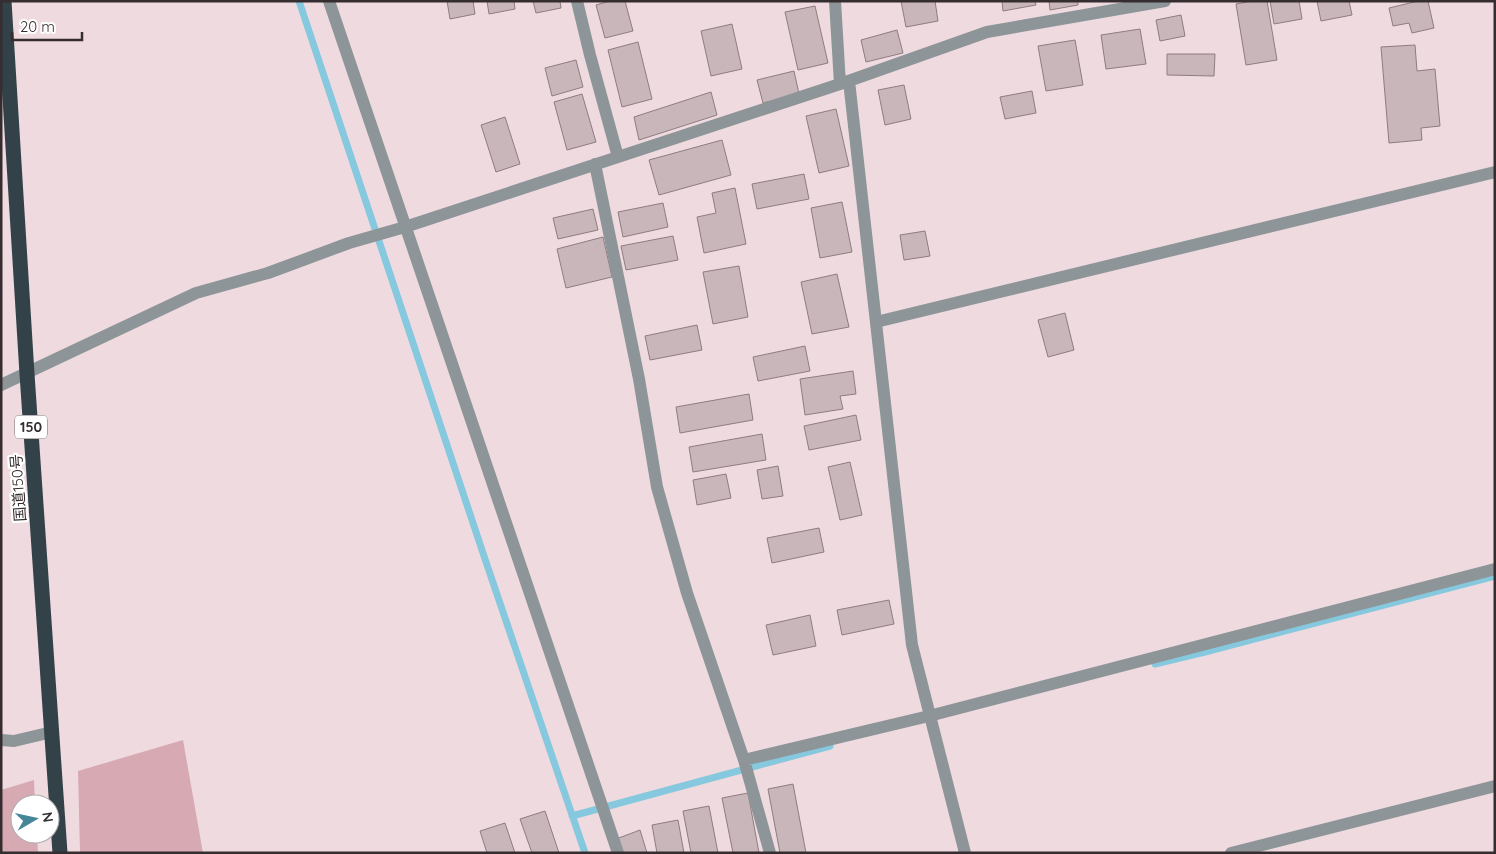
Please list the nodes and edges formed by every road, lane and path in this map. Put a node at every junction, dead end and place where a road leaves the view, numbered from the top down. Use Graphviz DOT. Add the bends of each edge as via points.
graph roads {
  1 [pos="4,1"];
  2 [pos="329,1"];
  3 [pos="578,1"];
  4 [pos="835,1"];
  5 [pos="1165,1"];
  6 [pos="844,82"];
  7 [pos="618,157"];
  8 [pos="595,164"];
  9 [pos="1495,172"];
  10 [pos="405,227"];
  11 [pos="876,322"];
  12 [pos="27,374"];
  13 [pos="1,385"];
  14 [pos="1495,570"];
  15 [pos="929,716"];
  16 [pos="52,732"];
  17 [pos="1,740"];
  18 [pos="744,760"];
  19 [pos="1495,786"];
  20 [pos="60,853"];
  21 [pos="618,853"];
  22 [pos="770,853"];
  23 [pos="965,853"];
  24 [pos="1231,853"];
  1 -- 12 [label="highway, 国道150号 / 150"];
  2 -- 10 [label="street"];
  3 -- 7 [label="street"];
  4 -- 6 [label="street"];
  5 -- 6 [label="street" via="986,32"];
  6 -- 7 [label="street"];
  6 -- 11 [label="street"];
  7 -- 8 [label="street"];
  8 -- 10 [label="street"];
  8 -- 18 [label="street" via="639,379 657,487 687,593"];
  9 -- 11 [label="street"];
  10 -- 12 [label="street" via="196,294"];
  10 -- 21 [label="street"];
  11 -- 15 [label="street" via="912,645"];
  12 -- 13 [label="street"];
  12 -- 16 [label="highway, 国道150号 / 150"];
  14 -- 15 [label="street"];
  15 -- 18 [label="street"];
  15 -- 23 [label="street"];
  16 -- 17 [label="street" via="14,741"];
  16 -- 20 [label="highway, 国道150号 / 150"];
  18 -- 22 [label="street"];
  19 -- 24 [label="street"];
}
